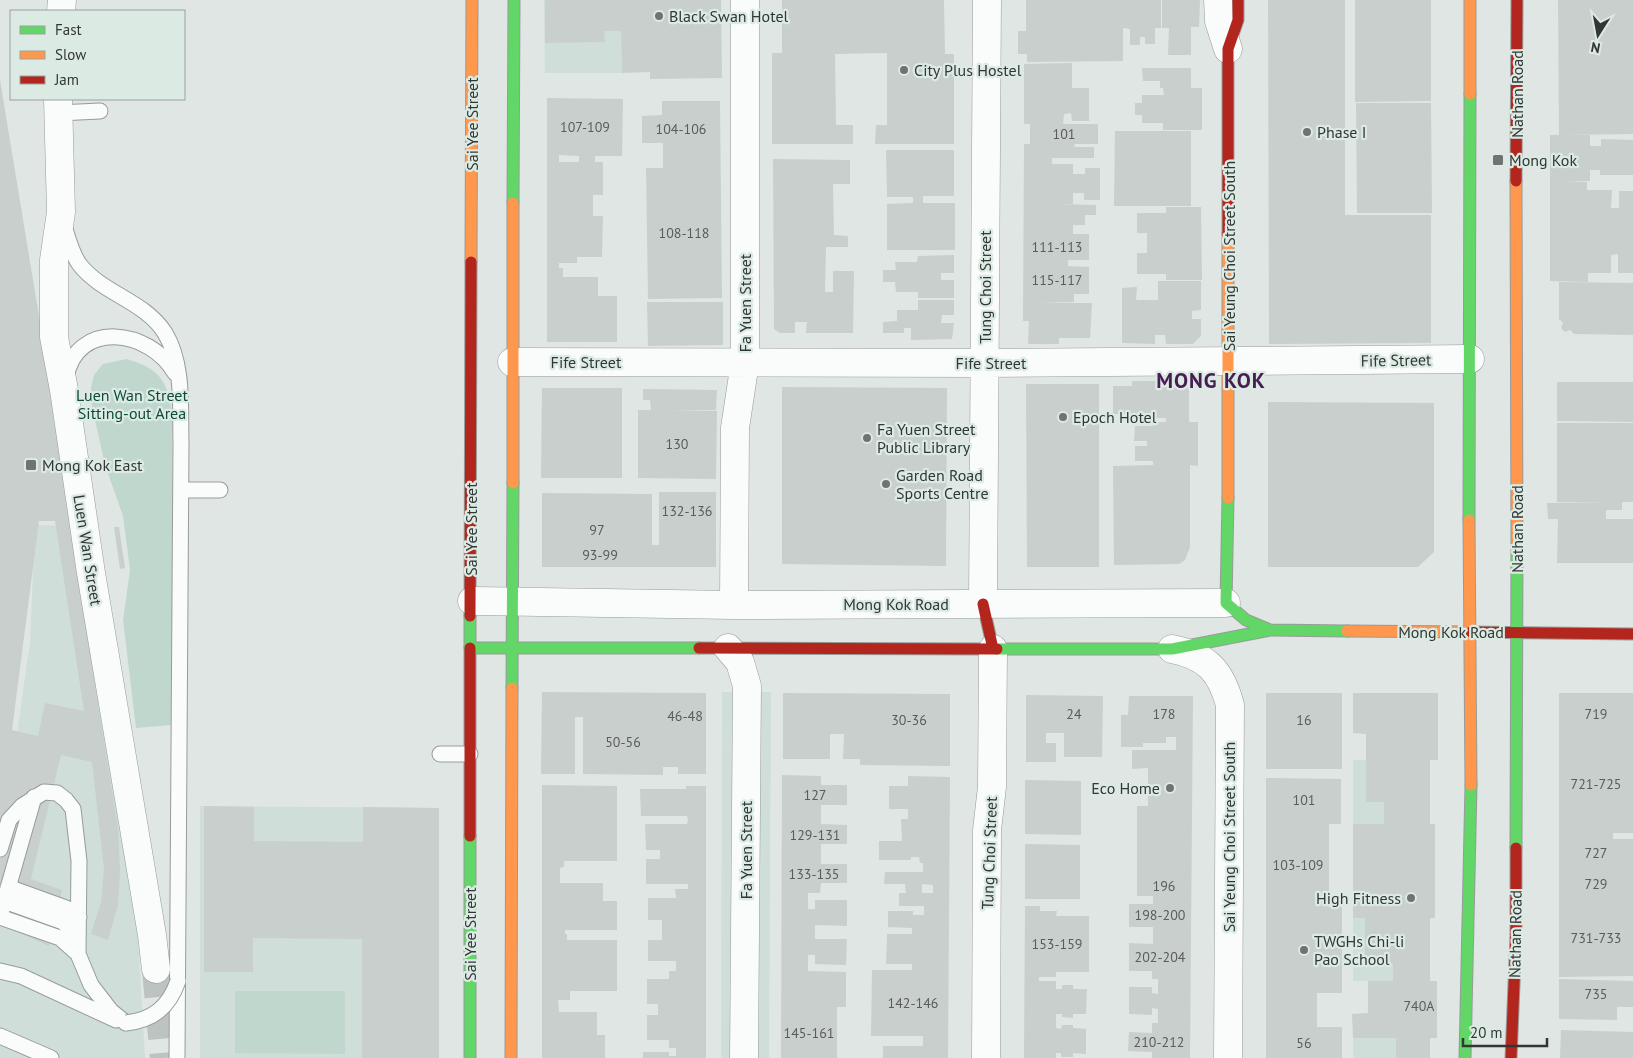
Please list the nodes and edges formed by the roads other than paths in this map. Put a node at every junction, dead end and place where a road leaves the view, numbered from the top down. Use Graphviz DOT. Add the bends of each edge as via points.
graph roads {
  1 [pos="472,0"];
  2 [pos="514,0"];
  3 [pos="745,0"];
  4 [pos="987,0"];
  5 [pos="1218,0"];
  6 [pos="1238,0"];
  7 [pos="1470,0"];
  8 [pos="1517,0"];
  9 [pos="1228,49"];
  10 [pos="58,106"];
  11 [pos="100,111"];
  12 [pos="60,212"];
  13 [pos="1470,359"];
  14 [pos="512,362"];
  15 [pos="745,362"];
  16 [pos="1229,362"];
  17 [pos="984,363"];
  18 [pos="178,378"];
  19 [pos="64,390"];
  20 [pos="180,490"];
  21 [pos="220,490"];
  22 [pos="472,601"];
  23 [pos="513,602"];
  24 [pos="1226,603"];
  25 [pos="984,604"];
  26 [pos="734,605"];
  27 [pos="1270,630"];
  28 [pos="1471,632"];
  29 [pos="1517,632"];
  30 [pos="1633,634"];
  31 [pos="470,648"];
  32 [pos="513,648"];
  33 [pos="728,648"];
  34 [pos="993,648"];
  35 [pos="1172,649"];
  36 [pos="440,754"];
  37 [pos="470,754"];
  38 [pos="34,797"];
  39 [pos="0,849"];
  40 [pos="3,905"];
  41 [pos="79,917"];
  42 [pos="78,936"];
  43 [pos="78,954"];
  44 [pos="0,971"];
  45 [pos="167,975"];
  46 [pos="126,1023"];
  47 [pos="0,1036"];
  48 [pos="176,1056"];
  49 [pos="51,1058"];
  50 [pos="470,1058"];
  51 [pos="511,1058"];
  52 [pos="744,1058"];
  53 [pos="986,1058"];
  54 [pos="1228,1058"];
  55 [pos="1465,1058"];
  56 [pos="1511,1058"];
  1 -- 22 [label="main road, Sai Yee Street"];
  2 -- 14 [label="main road"];
  3 -- 15 [label="street, Fa Yuen Street"];
  4 -- 17 [label="street, Tung Choi Street"];
  5 -- 9 [label="street" via="1219,21"];
  6 -- 9 [label="main road, Sai Yeung Choi Street South" via="1238,20"];
  7 -- 13 [label="main road"];
  8 -- 29 [label="main road, Nathan Road"];
  9 -- 16 [label="main road, Sai Yeung Choi Street South"];
  10 -- 11 [label="lane"];
  10 -- 12 [label="street, Luen Wan Street"];
  12 -- 18 [label="lane" via="79,264 106,288 140,308 165,333 175,354"];
  12 -- 19 [label="street, Luen Wan Street" via="53,298 54,338"];
  13 -- 16 [label="street, Fife Street"];
  13 -- 28 [label="main road"];
  14 -- 15 [label="street, Fife Street"];
  14 -- 23 [label="main road"];
  15 -- 17 [label="street, Fife Street"];
  15 -- 26 [label="street, Fa Yuen Street" via="735,428"];
  16 -- 17 [label="street, Fife Street"];
  16 -- 24 [label="main road, Sai Yeung Choi Street South"];
  17 -- 25 [label="street, Tung Choi Street"];
  18 -- 19 [label="lane" via="167,359 150,347 132,339 110,336 88,343 77,353 68,368"];
  18 -- 20 [label="lane"];
  19 -- 45 [label="street, Luen Wan Street" via="91,573 152,935"];
  20 -- 21 [label="lane"];
  20 -- 45 [label="lane"];
  22 -- 23 [label="street, Mong Kok Road"];
  22 -- 31 [label="main road, Sai Yee Street"];
  23 -- 26 [label="street, Mong Kok Road"];
  23 -- 32 [label="main road"];
  24 -- 25 [label="street, Mong Kok Road"];
  24 -- 27 [label="main road, Mong Kok Road" via="1239,617"];
  25 -- 26 [label="street, Mong Kok Road"];
  25 -- 34 [label="main road"];
  27 -- 28 [label="main road, Mong Kok Road"];
  27 -- 35 [label="main road, Mong Kok Road"];
  28 -- 29 [label="main road, Mong Kok Road"];
  28 -- 55 [label="main road" via="1472,770"];
  29 -- 30 [label="main road, Mong Kok Road"];
  29 -- 56 [label="main road, Nathan Road" via="1516,935"];
  31 -- 32 [label="main road, Mong Kok Road"];
  31 -- 37 [label="main road, Sai Yee Street"];
  32 -- 33 [label="main road, Mong Kok Road"];
  32 -- 51 [label="main road"];
  33 -- 34 [label="main road, Mong Kok Road"];
  33 -- 52 [label="street, Fa Yuen Street" via="740,662 747,686"];
  34 -- 35 [label="main road, Mong Kok Road"];
  34 -- 53 [label="street, Tung Choi Street" via="992,787 987,830"];
  35 -- 54 [label="street, Sai Yeung Choi Street South" via="1189,652 1205,660 1222,680 1230,705"];
  36 -- 37 [label="lane"];
  37 -- 50 [label="main road, Sai Yee Street"];
  38 -- 39 [label="lane" via="9,820"];
  38 -- 40 [label="lane"];
  38 -- 41 [label="lane" via="44,792 57,793 73,809 79,860"];
  40 -- 41 [label="lane" via="66,908"];
  40 -- 42 [label="lane" via="63,922"];
  40 -- 43 [label="lane" via="60,938"];
  41 -- 42 [label="lane"];
  42 -- 43 [label="lane"];
  43 -- 46 [label="lane" via="91,985 111,1011"];
  44 -- 46 [label="lane" via="21,976"];
  45 -- 46 [label="lane, bridge" via="173,995 165,1007 147,1019"];
  45 -- 48 [label="lane"];
  47 -- 49 [label="lane"];
}
